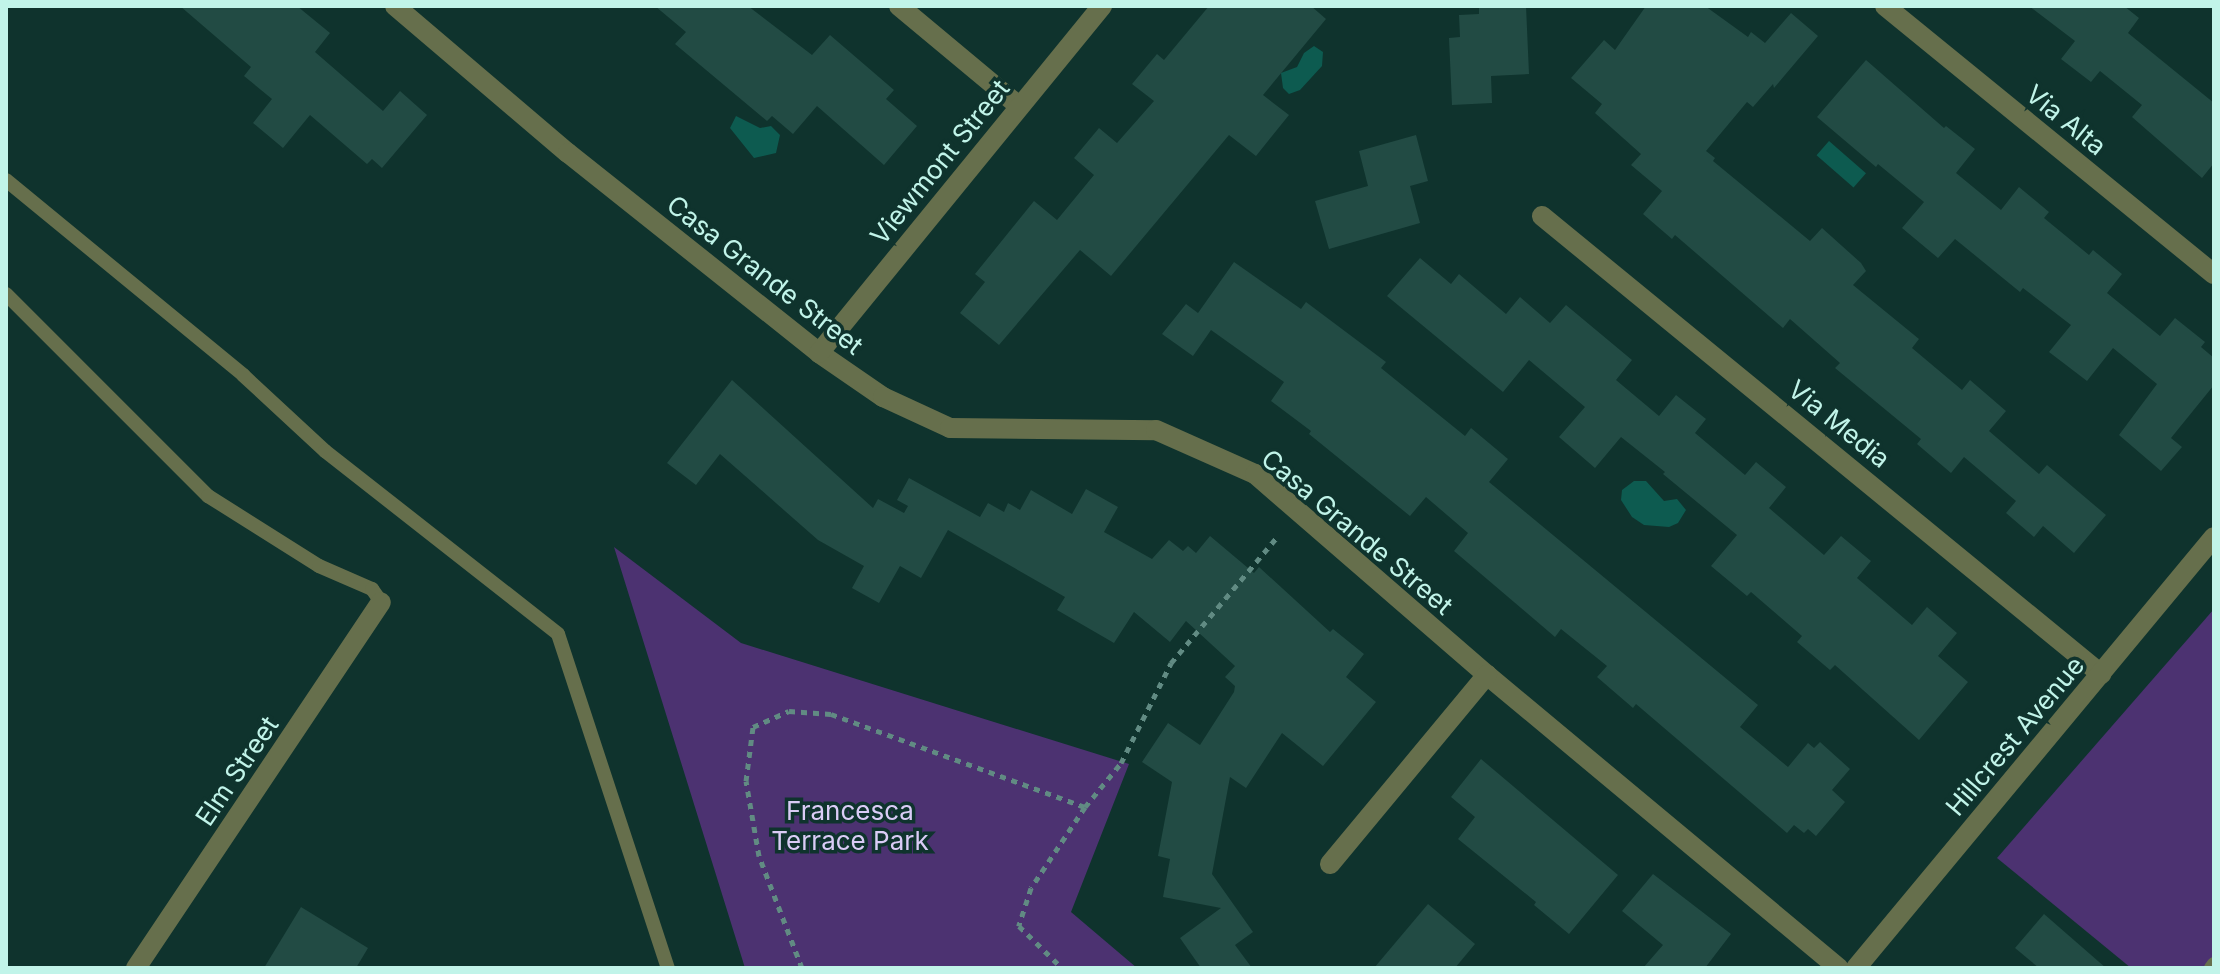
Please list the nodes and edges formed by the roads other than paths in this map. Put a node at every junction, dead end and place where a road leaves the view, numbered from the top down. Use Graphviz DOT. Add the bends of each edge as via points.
graph roads {
  1 [pos="395,6"];
  2 [pos="899,6"];
  3 [pos="1102,6"];
  4 [pos="1885,6"];
  5 [pos="1019,106"];
  6 [pos="6,180"];
  7 [pos="1542,216"];
  8 [pos="2214,274"];
  9 [pos="6,294"];
  10 [pos="819,353"];
  11 [pos="2214,537"];
  12 [pos="381,602"];
  13 [pos="2101,674"];
  14 [pos="1487,675"];
  15 [pos="1330,864"];
  16 [pos="136,968"];
  17 [pos="668,968"];
  18 [pos="1839,968"];
  19 [pos="1856,968"];
  1 -- 10 [label="street, Casa Grande Street" via="568,153"];
  2 -- 5 [label="street"];
  3 -- 5 [label="street, Viewmont Street"];
  4 -- 8 [label="street, Via Alta"];
  5 -- 10 [label="street, Viewmont Street"];
  6 -- 17 [label="lane" via="243,375 325,451 558,634"];
  7 -- 13 [label="street, Via Media"];
  9 -- 12 [label="lane" via="208,496 319,566 372,589"];
  10 -- 14 [label="street, Casa Grande Street" via="883,397 950,428 1156,430 1255,474"];
  11 -- 13 [label="street, Hillcrest Avenue"];
  12 -- 16 [label="street, Elm Street"];
  13 -- 19 [label="street, Hillcrest Avenue"];
  14 -- 15 [label="street"];
  14 -- 18 [label="street, Casa Grande Street"];
}
